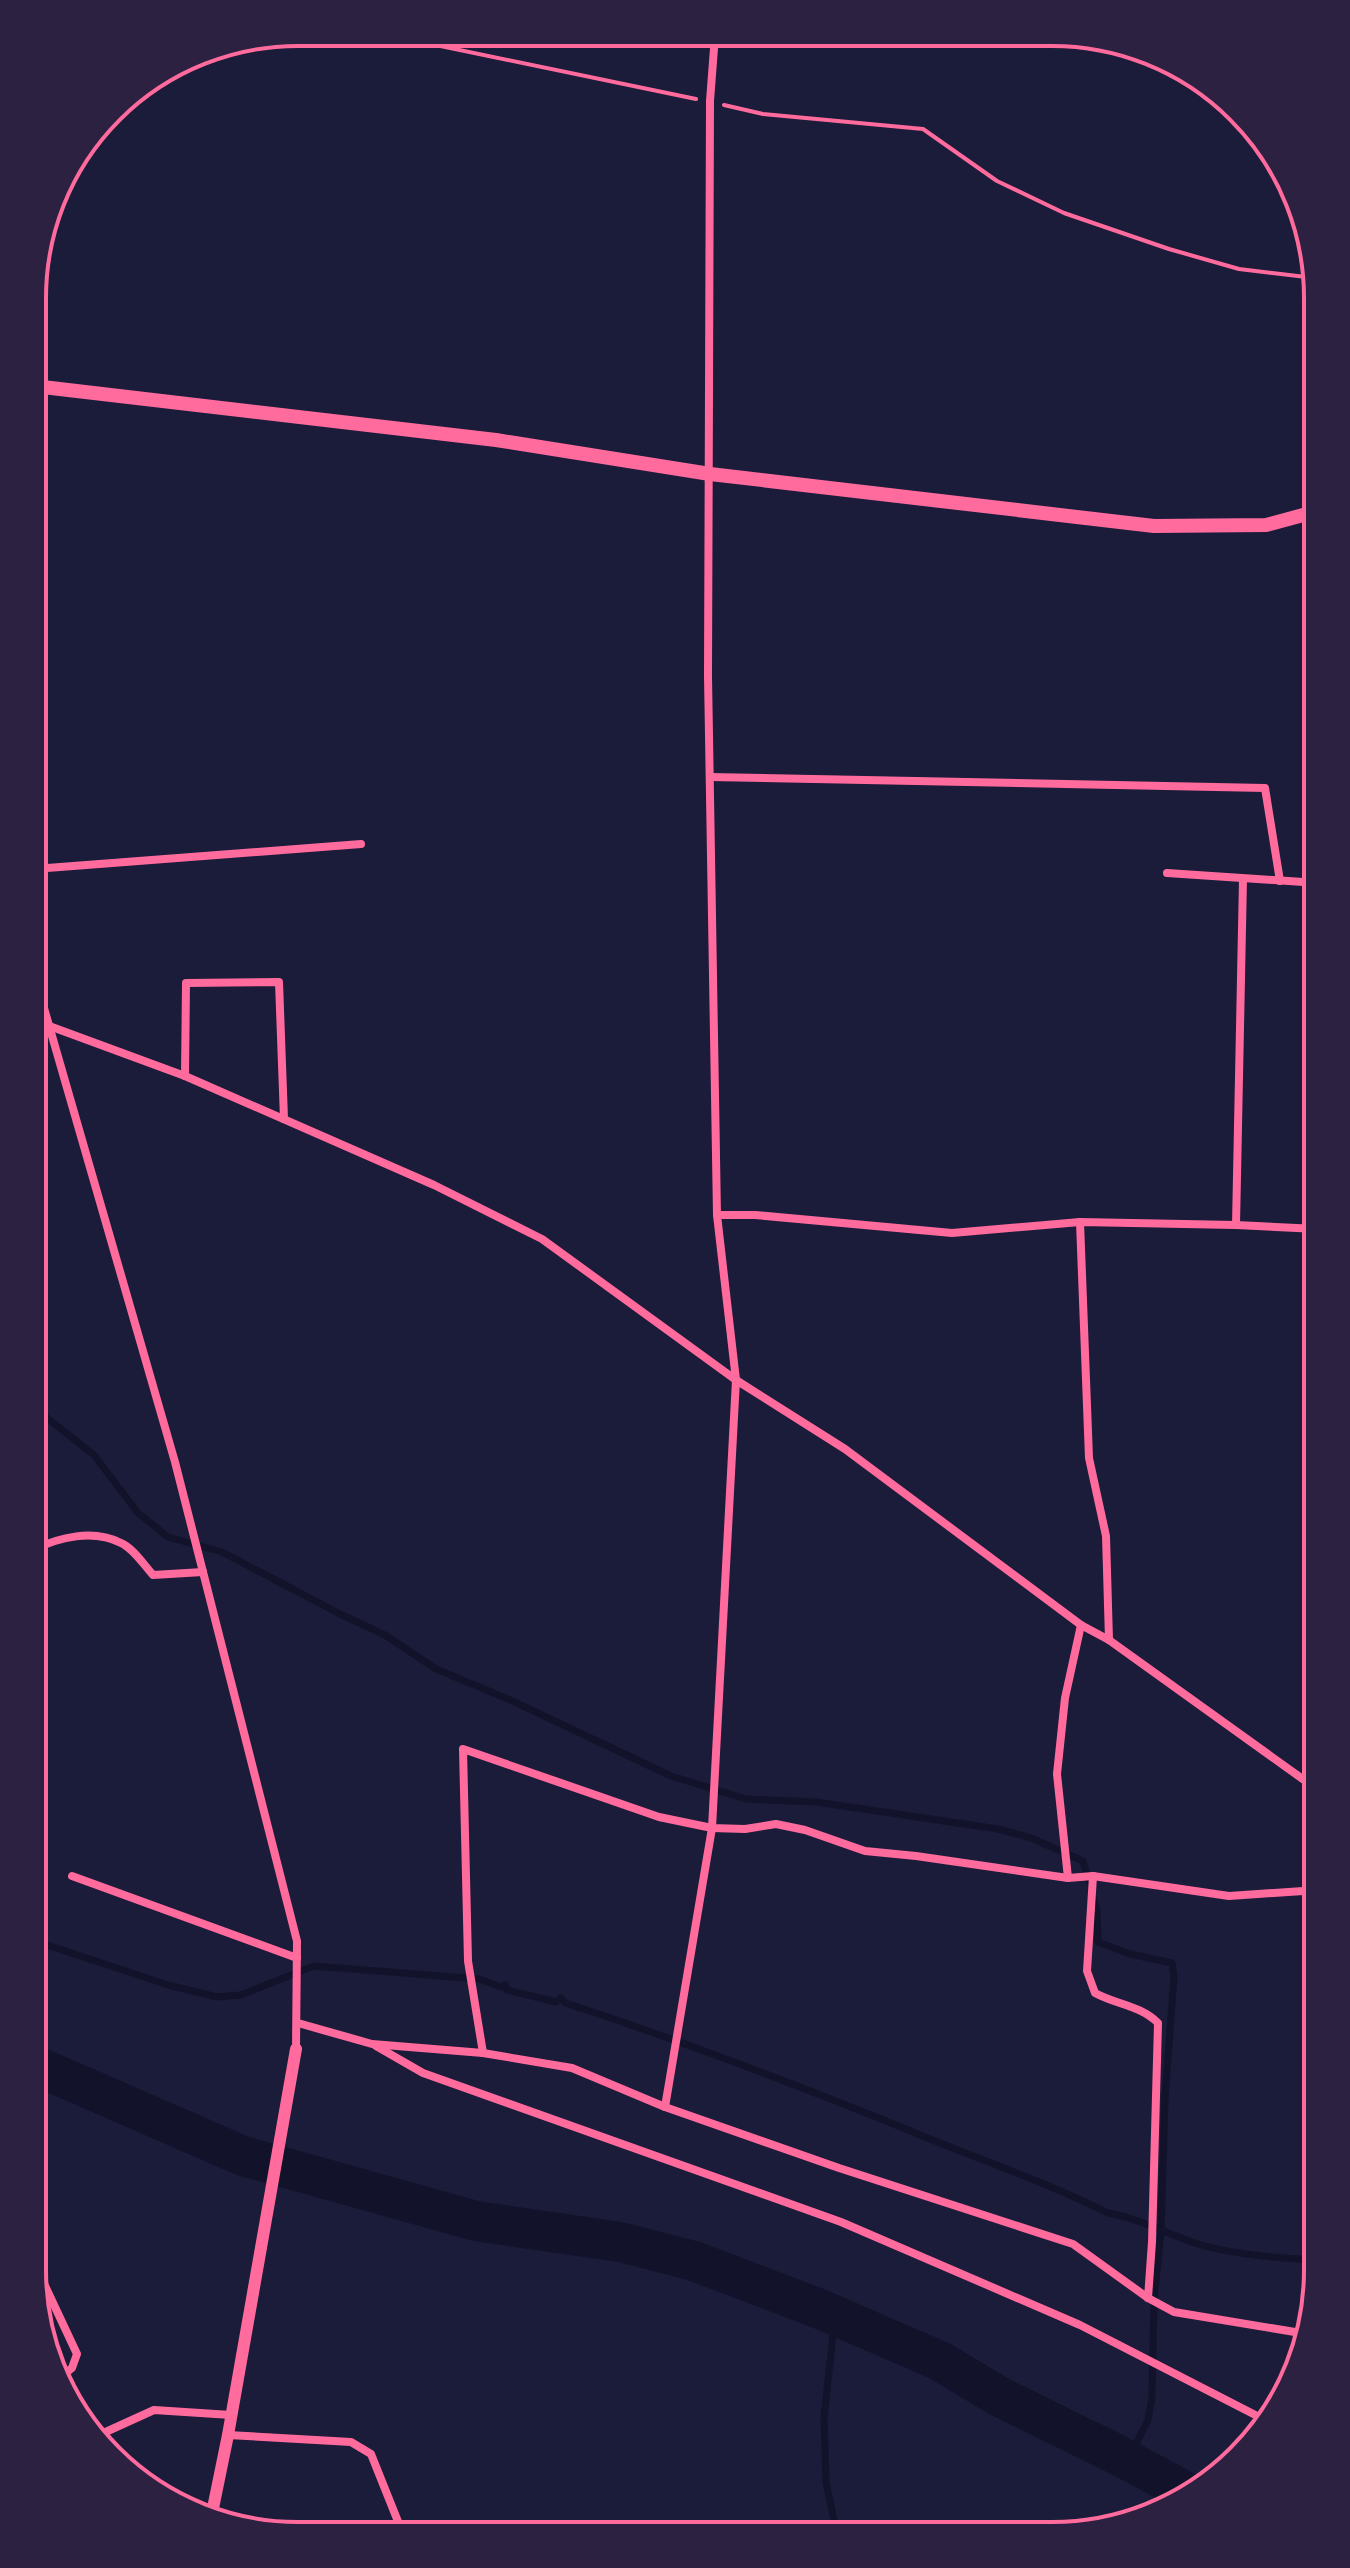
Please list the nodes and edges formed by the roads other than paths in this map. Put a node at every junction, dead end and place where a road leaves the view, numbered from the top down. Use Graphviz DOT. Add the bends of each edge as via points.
graph roads {
  1 [pos="714,46"];
  2 [pos="46,387"];
  3 [pos="710,474"];
  4 [pos="1304,515"];
  5 [pos="710,777"];
  6 [pos="361,844"];
  7 [pos="46,868"];
  8 [pos="1167,873"];
  9 [pos="1243,879"];
  10 [pos="1280,881"];
  11 [pos="1304,882"];
  12 [pos="46,1019"];
  13 [pos="48,1026"];
  14 [pos="185,1076"];
  15 [pos="284,1119"];
  16 [pos="717,1215"];
  17 [pos="1080,1222"];
  18 [pos="1236,1225"];
  19 [pos="1304,1228"];
  20 [pos="736,1380"];
  21 [pos="46,1544"];
  22 [pos="203,1572"];
  23 [pos="1081,1625"];
  24 [pos="1109,1640"];
  25 [pos="1303,1779"];
  26 [pos="712,1828"];
  27 [pos="72,1876"];
  28 [pos="1093,1876"];
  29 [pos="1068,1878"];
  30 [pos="1303,1891"];
  31 [pos="297,1958"];
  32 [pos="298,2023"];
  33 [pos="372,2044"];
  34 [pos="296,2049"];
  35 [pos="483,2053"];
  36 [pos="665,2107"];
  37 [pos="47,2291"];
  38 [pos="1148,2298"];
  39 [pos="1296,2332"];
  40 [pos="67,2372"];
  41 [pos="231,2415"];
  42 [pos="1257,2416"];
  43 [pos="105,2432"];
  44 [pos="228,2435"];
  45 [pos="213,2507"];
  46 [pos="398,2522"];
  1 -- 3 [label="street"];
  2 -- 3 [label="main road" via="496,440"];
  3 -- 4 [label="main road" via="1154,526 1266,525"];
  3 -- 5 [label="street"];
  5 -- 10 [label="street" via="1265,788"];
  5 -- 16 [label="street"];
  6 -- 7 [label="street"];
  8 -- 9 [label="street"];
  9 -- 10 [label="street"];
  9 -- 18 [label="street"];
  10 -- 11 [label="street"];
  12 -- 13 [label="street"];
  13 -- 14 [label="street"];
  13 -- 22 [label="street"];
  14 -- 15 [label="street"];
  14 -- 15 [label="street" via="186,983 279,982"];
  15 -- 20 [label="street" via="542,1239"];
  16 -- 17 [label="street" via="952,1233"];
  16 -- 20 [label="street"];
  17 -- 18 [label="street"];
  17 -- 24 [label="street" via="1089,1458 1106,1536"];
  18 -- 19 [label="street"];
  20 -- 23 [label="street" via="845,1449"];
  20 -- 26 [label="street"];
  21 -- 22 [label="street" via="94,1535 123,1543 153,1575"];
  22 -- 31 [label="street" via="297,1941"];
  23 -- 24 [label="street"];
  23 -- 29 [label="street" via="1065,1698 1057,1774"];
  24 -- 25 [label="street"];
  26 -- 29 [label="street" via="776,1824 865,1851"];
  26 -- 35 [label="street" via="659,1817 463,1749 468,1961"];
  26 -- 36 [label="street"];
  27 -- 31 [label="street"];
  28 -- 29 [label="street"];
  28 -- 30 [label="street" via="1229,1896"];
  28 -- 38 [label="street" via="1087,1971 1095,1993 1145,2010 1158,2023"];
  31 -- 32 [label="street"];
  32 -- 33 [label="street"];
  32 -- 34 [label="street"];
  33 -- 35 [label="street"];
  33 -- 42 [label="street" via="423,2073 841,2222 1080,2325"];
  34 -- 41 [label="street"];
  35 -- 36 [label="street" via="572,2068"];
  36 -- 38 [label="street" via="1073,2244"];
  37 -- 40 [label="street" via="77,2354"];
  38 -- 39 [label="street" via="1174,2312"];
  41 -- 43 [label="street" via="154,2410"];
  41 -- 44 [label="street"];
  44 -- 45 [label="street"];
  44 -- 46 [label="street" via="351,2442 371,2454"];
}
